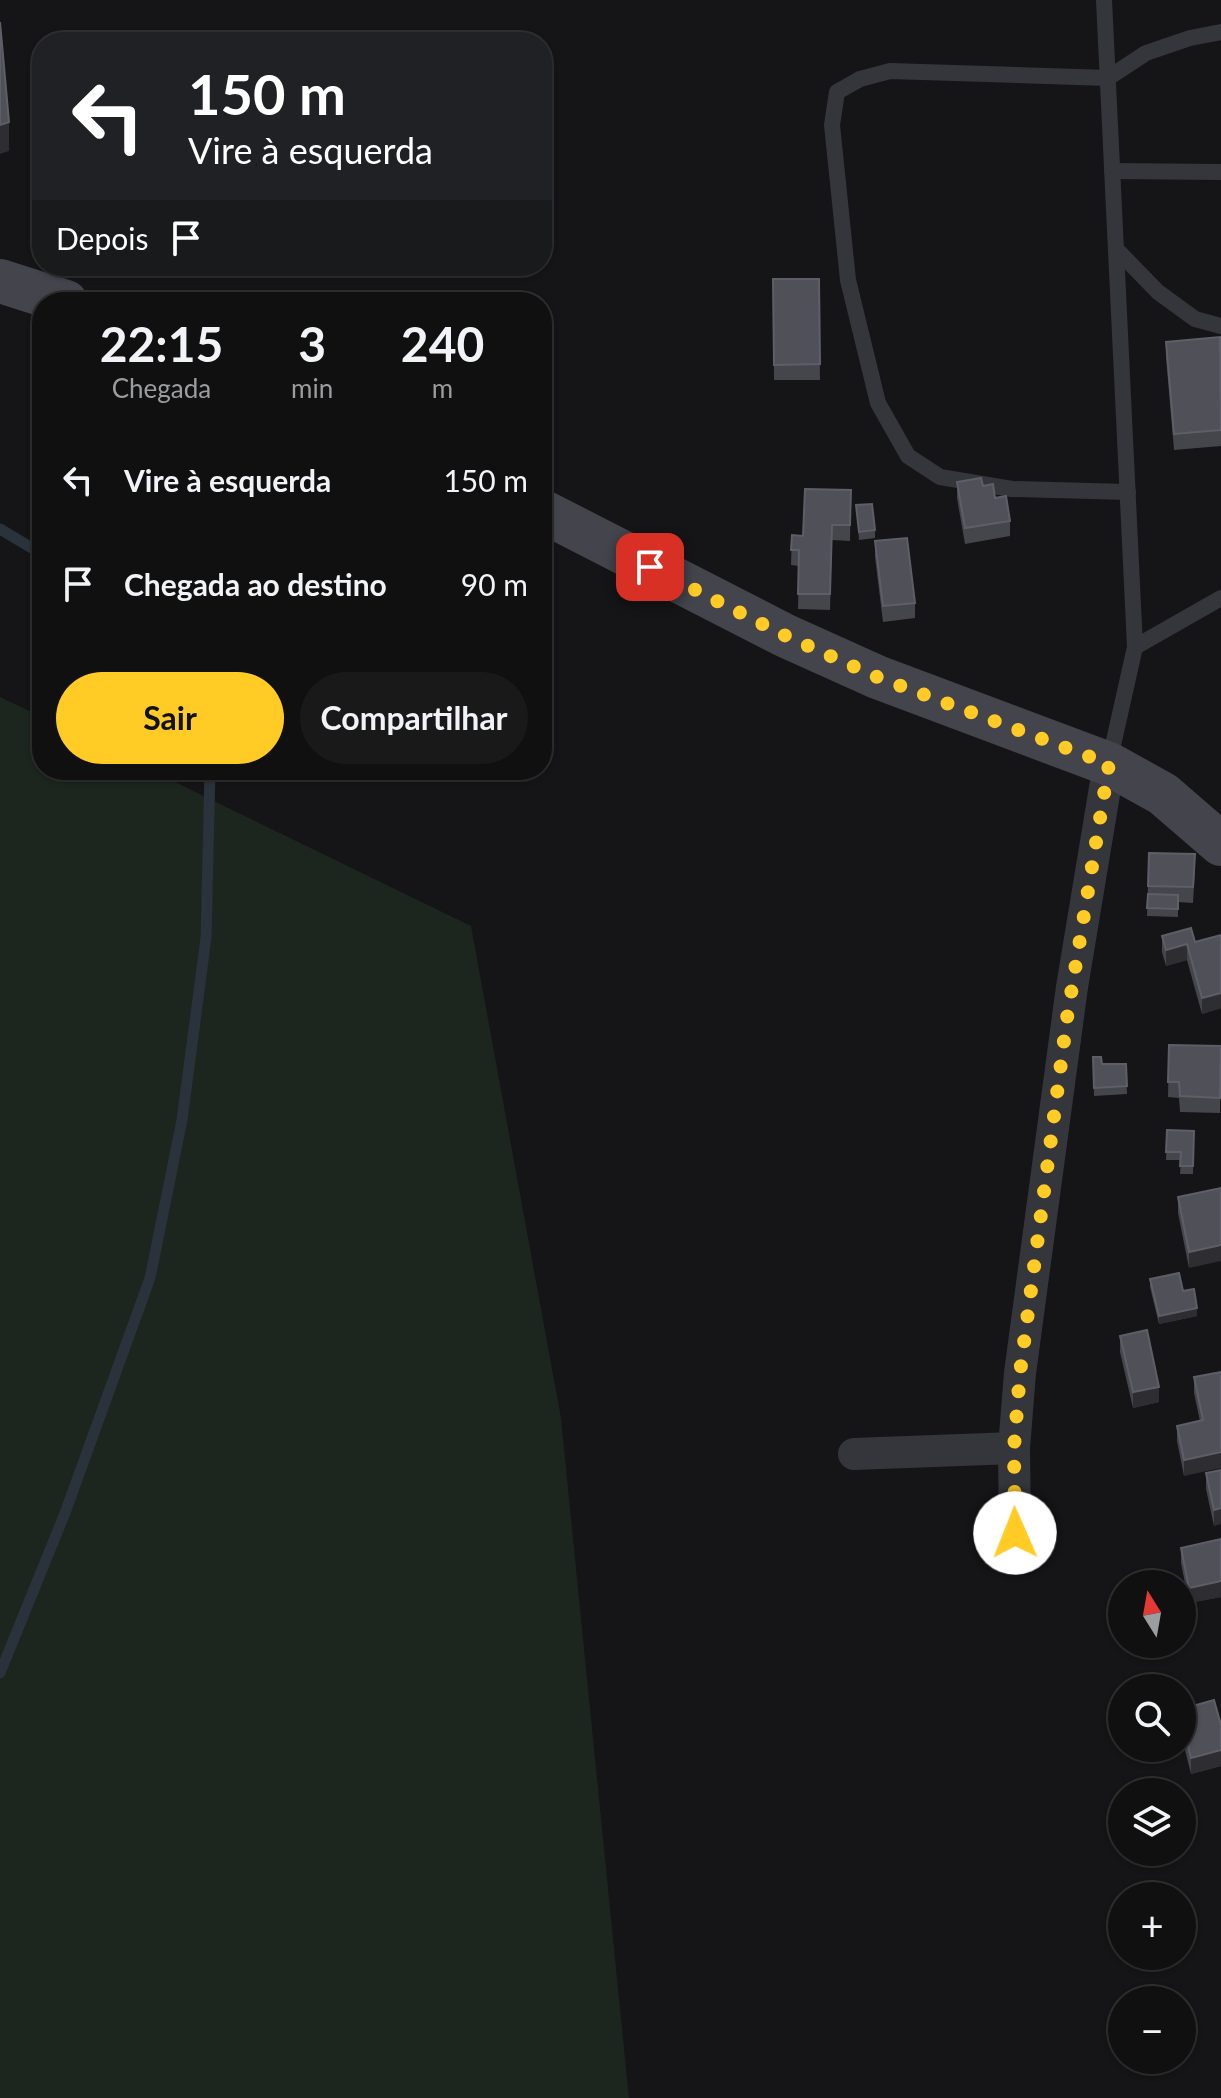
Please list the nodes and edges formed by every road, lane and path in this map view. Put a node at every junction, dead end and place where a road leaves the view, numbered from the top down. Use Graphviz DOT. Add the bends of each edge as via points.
graph roads {
  1 [pos="1104,0"];
  2 [pos="1221,32"];
  3 [pos="1108,78"];
  4 [pos="1112,171"];
  5 [pos="1221,172"];
  6 [pos="1116,249"];
  7 [pos="0,281"];
  8 [pos="35,292"];
  9 [pos="1221,326"];
  10 [pos="1128,492"];
  11 [pos="552,516"];
  12 [pos="1221,598"];
  13 [pos="1135,647"];
  14 [pos="1109,764"];
  15 [pos="1221,844"];
  16 [pos="1014,1448"];
  17 [pos="854,1454"];
  18 [pos="1015,1533"];
  1 -- 3 [label="lane"];
  2 -- 3 [label="lane" via="1146,53"];
  3 -- 4 [label="lane"];
  3 -- 10 [label="lane" via="890,71 837,92 832,125 848,280 878,403 908,456 940,477 1012,489"];
  4 -- 5 [label="lane"];
  4 -- 6 [label="lane"];
  6 -- 9 [label="lane" via="1158,292 1195,319"];
  6 -- 10 [label="lane"];
  7 -- 8 [label="street"];
  10 -- 13 [label="lane"];
  11 -- 14 [label="street" via="877,677"];
  12 -- 13 [label="lane"];
  13 -- 14 [label="lane"];
  14 -- 15 [label="street" via="1163,794"];
  14 -- 16 [label="street" via="1054,1112"];
  16 -- 17 [label="street"];
  16 -- 18 [label="street"];
}
